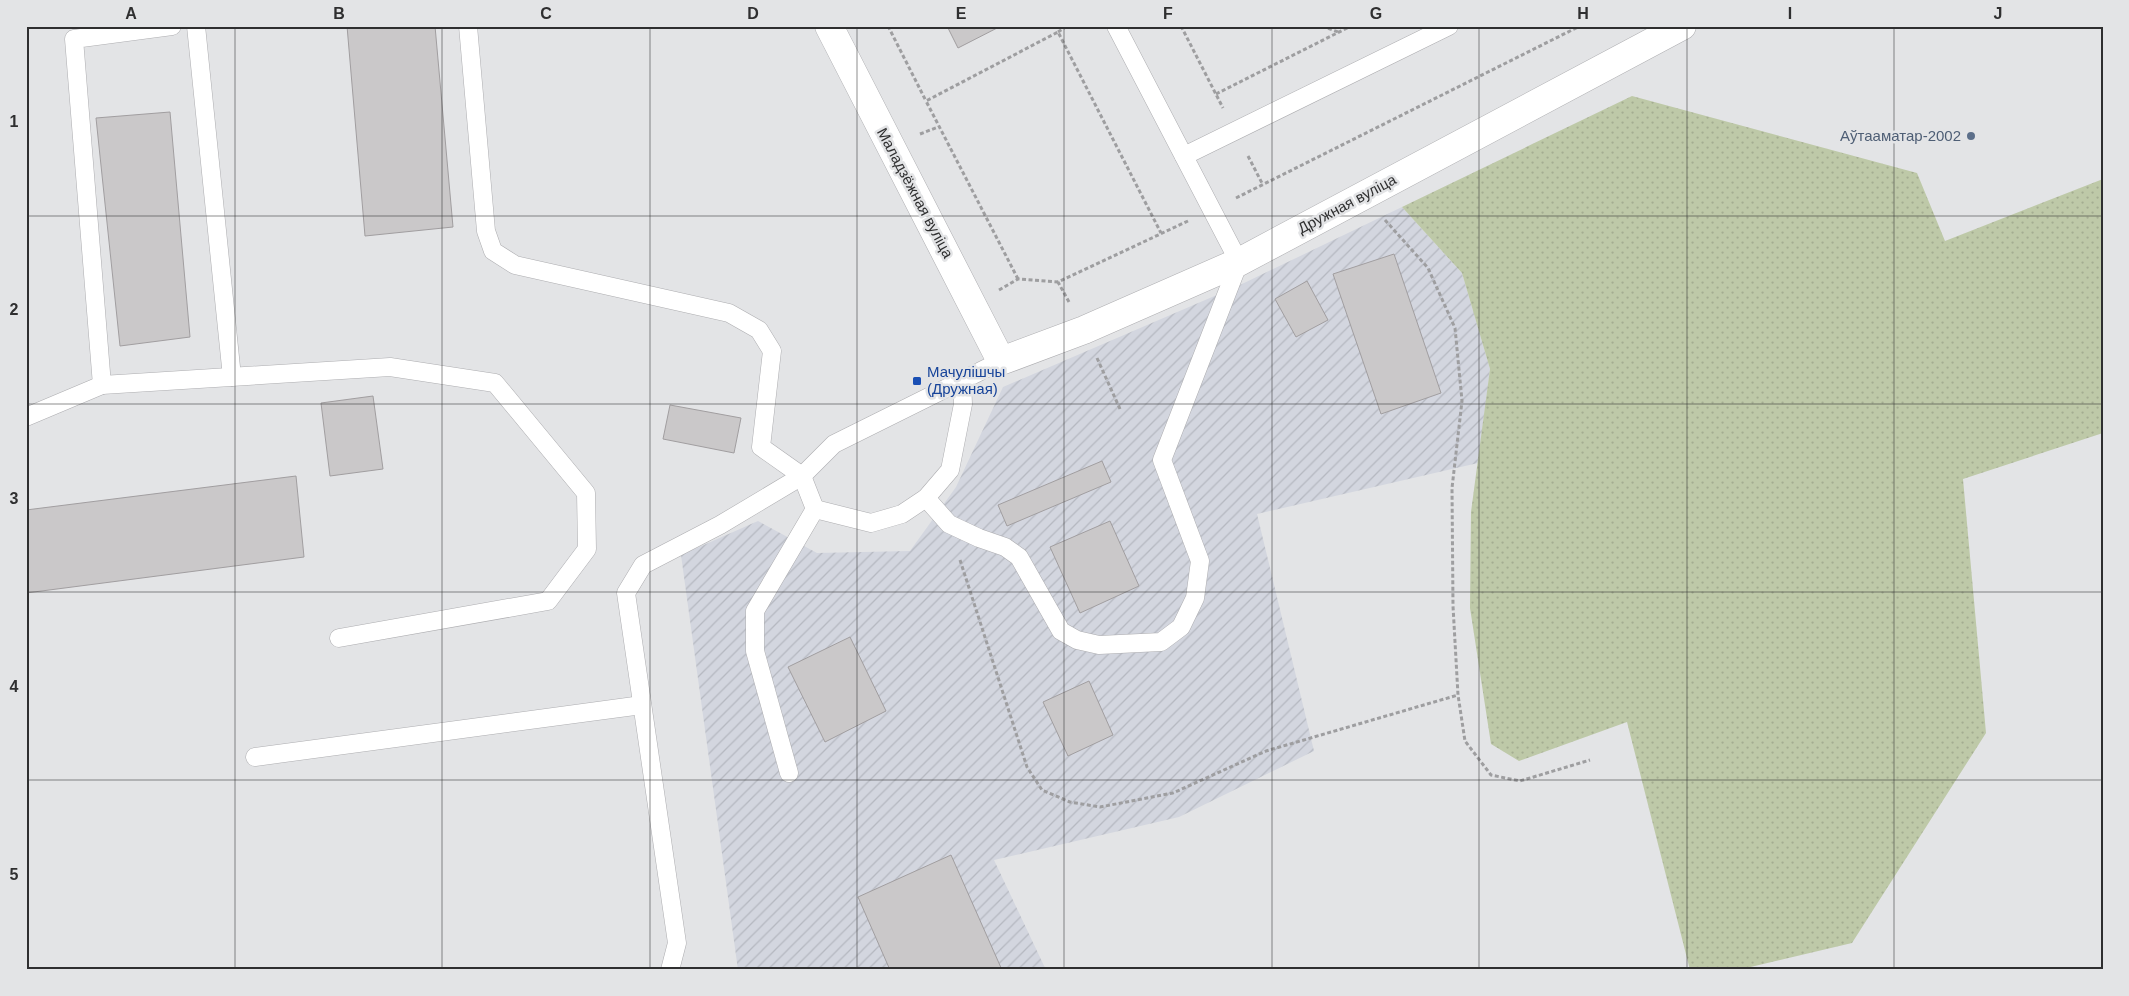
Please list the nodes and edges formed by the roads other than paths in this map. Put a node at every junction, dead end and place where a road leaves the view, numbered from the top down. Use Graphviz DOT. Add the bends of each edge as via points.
graph roads {
  1 [pos="172,26"];
  2 [pos="196,26"];
  3 [pos="468,26"];
  4 [pos="829,26"];
  5 [pos="1116,26"];
  6 [pos="1449,26"];
  7 [pos="1682,26"];
  8 [pos="1184,156"];
  9 [pos="1239,262"];
  10 [pos="1001,361"];
  11 [pos="232,377"];
  12 [pos="962,381"];
  13 [pos="102,385"];
  14 [pos="26,417"];
  15 [pos="802,476"];
  16 [pos="926,498"];
  17 [pos="815,509"];
  18 [pos="338,638"];
  19 [pos="642,705"];
  20 [pos="255,758"];
  21 [pos="789,773"];
  22 [pos="670,970"];
  1 -- 13 [label="lane" via="74,39"];
  2 -- 11 [label="lane"];
  3 -- 15 [label="lane" via="486,231 493,252 515,264 729,313 759,330 772,351 761,447"];
  4 -- 10 [label="street, Маладзёжная вуліца"];
  5 -- 8 [label="lane"];
  6 -- 8 [label="lane"];
  7 -- 9 [label="street, Дружная вуліца"];
  8 -- 9 [label="lane"];
  9 -- 10 [label="street, Дружная вуліца" via="1084,330"];
  9 -- 16 [label="lane" via="1162,460 1200,561 1194,598 1181,627 1161,642 1099,644 1077,640 1061,631 1019,556 1006,547 949,524"];
  10 -- 12 [label="lane"];
  11 -- 13 [label="lane"];
  11 -- 18 [label="lane" via="390,367 495,383 586,493 587,549 548,600"];
  12 -- 15 [label="lane" via="834,444"];
  12 -- 16 [label="lane" via="963,404 950,470"];
  13 -- 14 [label="lane"];
  15 -- 17 [label="lane"];
  15 -- 19 [label="lane" via="643,565 626,593"];
  16 -- 17 [label="lane" via="902,514 871,524"];
  17 -- 21 [label="lane" via="755,611 755,651"];
  19 -- 20 [label="lane"];
  19 -- 22 [label="lane" via="677,943"];
}
